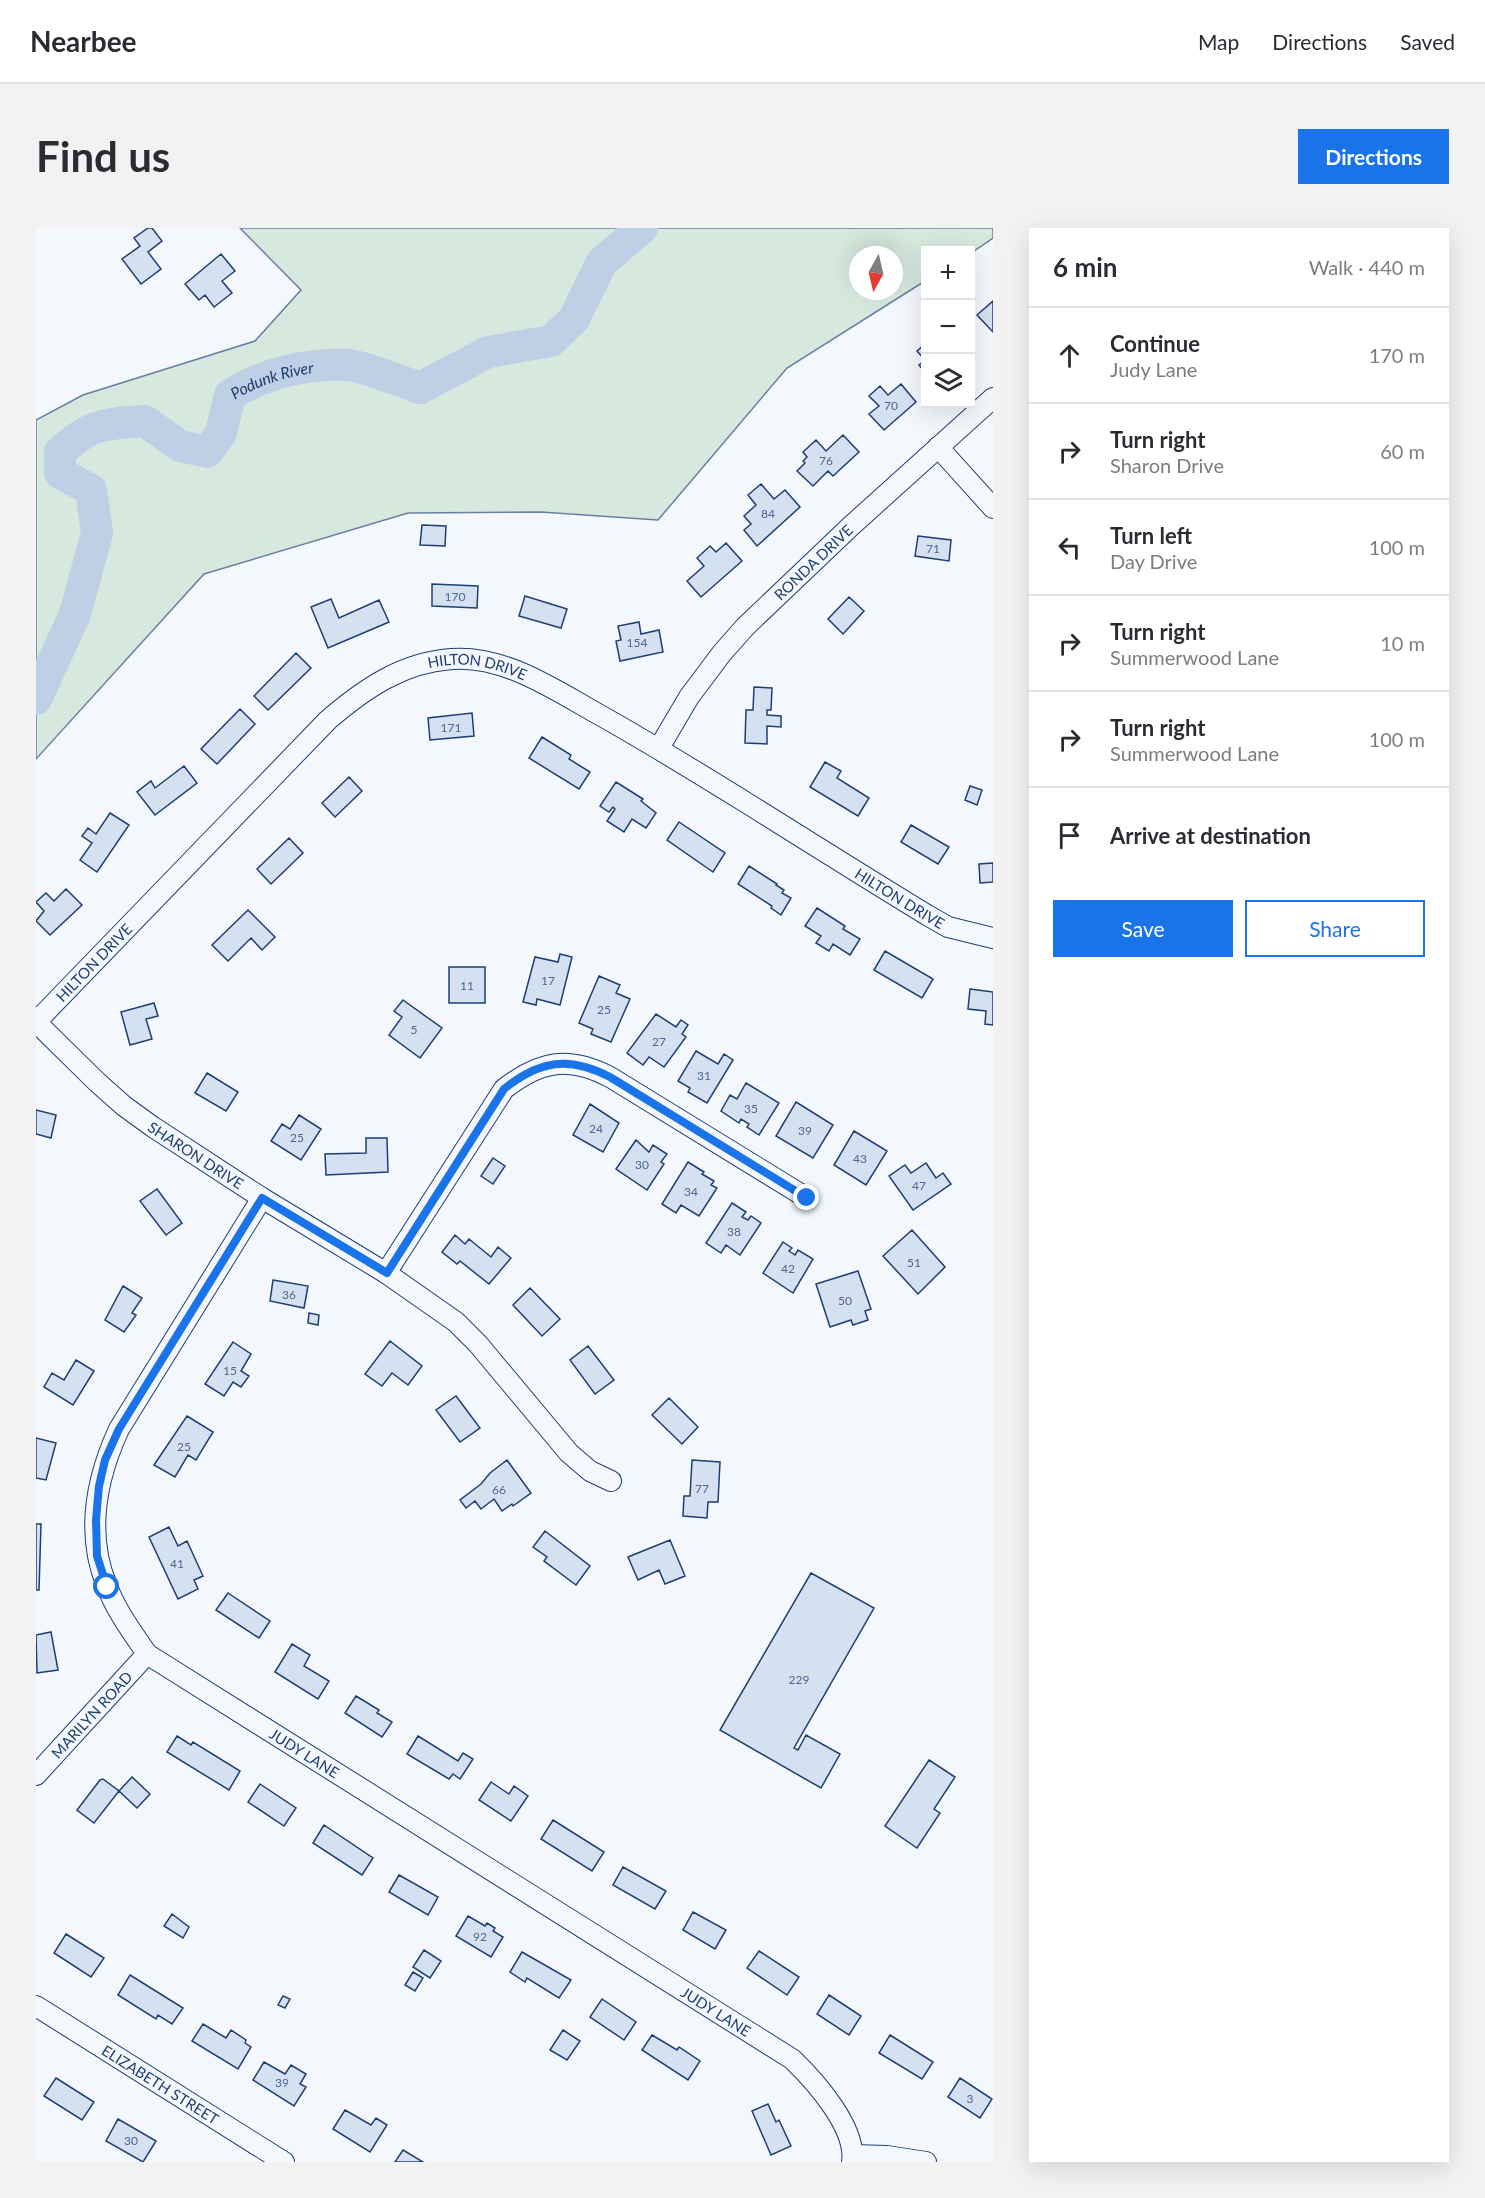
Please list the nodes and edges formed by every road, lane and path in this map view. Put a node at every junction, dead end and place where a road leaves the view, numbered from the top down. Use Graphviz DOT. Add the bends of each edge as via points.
graph roads {
  1 [pos="993,398"];
  2 [pos="938,447"];
  3 [pos="993,508"];
  4 [pos="659,748"];
  5 [pos="993,938"];
  6 [pos="36,1022"];
  7 [pos="262,1198"];
  8 [pos="807,1198"];
  9 [pos="387,1273"];
  10 [pos="611,1481"];
  11 [pos="147,1654"];
  12 [pos="36,1775"];
  13 [pos="36,2006"];
  14 [pos="853,2158"];
  15 [pos="284,2162"];
  16 [pos="926,2162"];
  1 -- 2 [label="street, RONDA DRIVE"];
  2 -- 3 [label="street"];
  2 -- 4 [label="street, RONDA DRIVE" via="745,627 689,697"];
  4 -- 5 [label="street, HILTON DRIVE" via="948,927"];
  4 -- 6 [label="street, HILTON DRIVE" via="553,689 482,660 453,658 406,669 356,696 328,720"];
  6 -- 7 [label="street, SHARON DRIVE" via="124,1106"];
  7 -- 9 [label="street, SHARON DRIVE"];
  7 -- 11 [label="street, JUDY LANE" via="119,1429 105,1460 96,1520 97,1556 107,1587"];
  8 -- 9 [label="street" via="591,1067 573,1063 538,1068 504,1089"];
  9 -- 10 [label="street, SHARON DRIVE" via="456,1322 569,1453"];
  11 -- 12 [label="street, MARILYN ROAD"];
  11 -- 14 [label="street, JUDY LANE" via="792,2059 829,2099 844,2127"];
  13 -- 15 [label="street, ELIZABETH STREET"];
  14 -- 16 [label="street" via="887,2156"];
}
